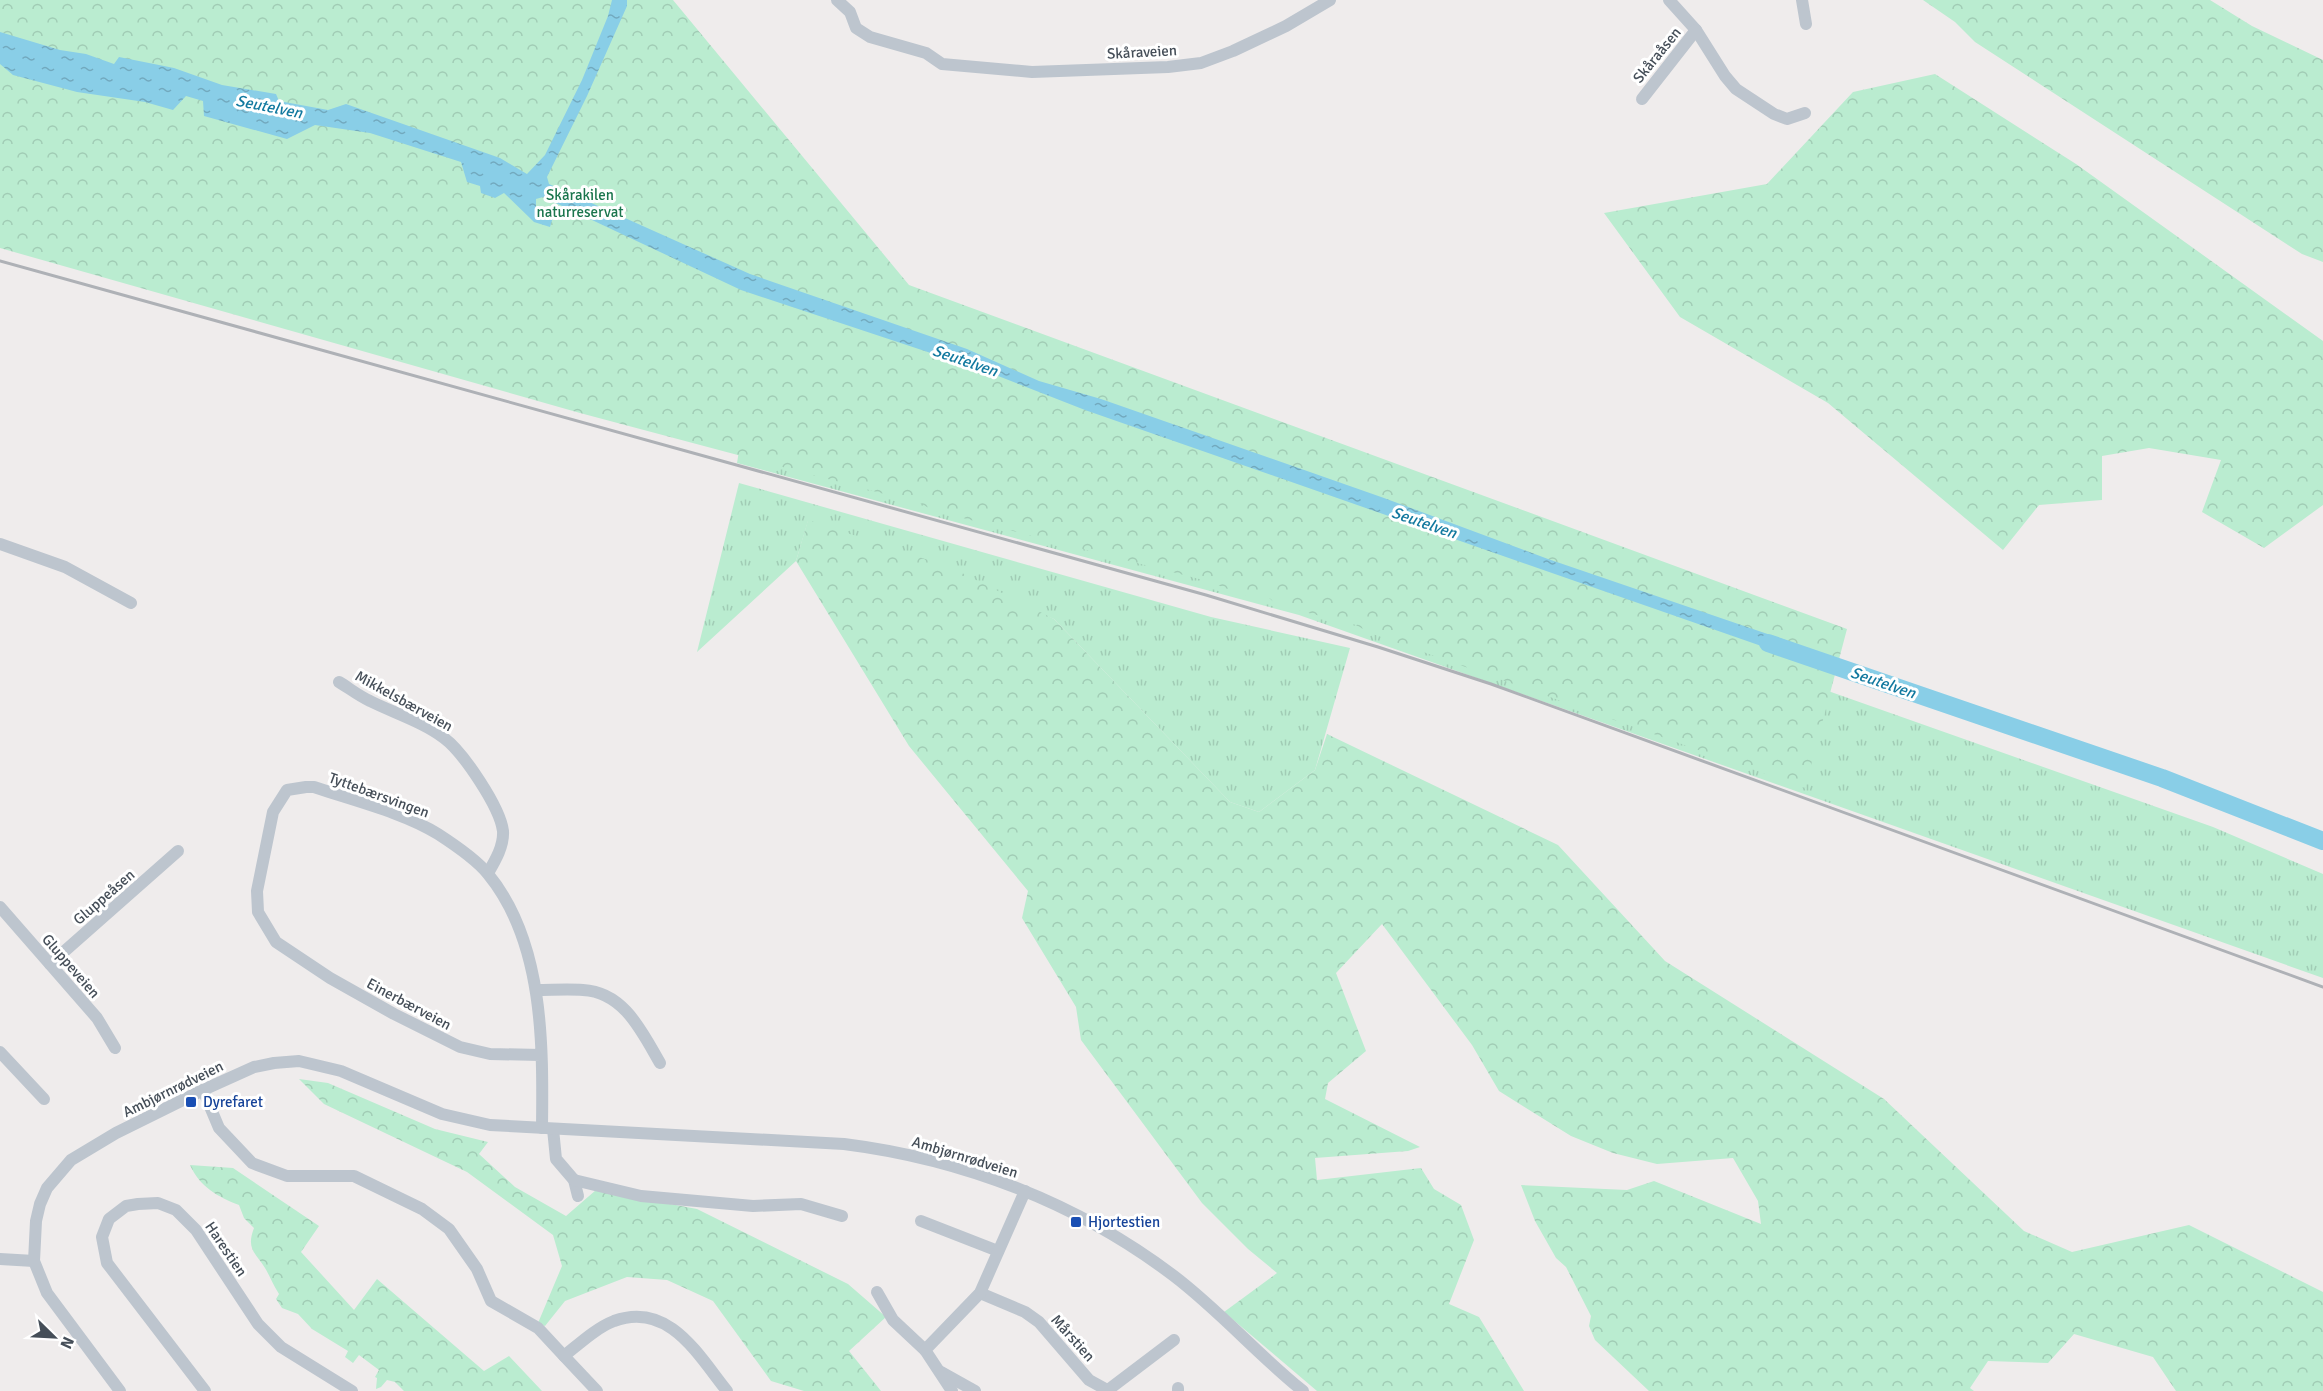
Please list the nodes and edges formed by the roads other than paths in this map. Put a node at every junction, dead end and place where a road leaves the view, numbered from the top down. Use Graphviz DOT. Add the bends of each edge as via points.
graph roads {
  1 [pos="837,0"];
  2 [pos="1330,0"];
  3 [pos="1669,0"];
  4 [pos="1802,0"];
  5 [pos="1806,24"];
  6 [pos="1696,30"];
  7 [pos="1642,99"];
  8 [pos="1805,112"];
  9 [pos="0,544"];
  10 [pos="131,603"];
  11 [pos="339,682"];
  12 [pos="178,851"];
  13 [pos="488,873"];
  14 [pos="0,907"];
  15 [pos="276,942"];
  16 [pos="50,964"];
  17 [pos="536,990"];
  18 [pos="115,1048"];
  19 [pos="541,1054"];
  20 [pos="3,1059"];
  21 [pos="660,1063"];
  22 [pos="203,1090"];
  23 [pos="44,1099"];
  24 [pos="548,1129"];
  25 [pos="574,1180"];
  26 [pos="1025,1191"];
  27 [pos="578,1196"];
  28 [pos="842,1216"];
  29 [pos="921,1221"];
  30 [pos="998,1251"];
  31 [pos="0,1259"];
  32 [pos="34,1261"];
  33 [pos="877,1292"];
  34 [pos="980,1293"];
  35 [pos="1173,1341"];
  36 [pos="925,1350"];
  37 [pos="564,1356"];
  38 [pos="940,1372"];
  39 [pos="120,1391"];
  40 [pos="205,1391"];
  41 [pos="352,1391"];
  42 [pos="597,1391"];
  43 [pos="727,1391"];
  44 [pos="952,1391"];
  45 [pos="975,1391"];
  46 [pos="1109,1391"];
  47 [pos="1303,1391"];
  1 -- 2 [label="street, Skåraveien" via="850,12 856,28 870,37 926,53 942,64 1032,72 1201,63 1286,26"];
  3 -- 6 [label="street, Skåraåsen"];
  4 -- 5 [label="street"];
  6 -- 7 [label="street, Skåraåsen"];
  6 -- 8 [label="street, Skåraåsen" via="1736,89 1787,119"];
  9 -- 10 [label="street" via="65,567"];
  11 -- 13 [label="street, Mikkelsbærveien" via="445,738 468,764 492,802 503,831 499,853"];
  12 -- 16 [label="street, Gluppeåsen"];
  13 -- 15 [label="street, Tyttebærsvingen" via="437,833 412,821 314,787 287,790 273,812 257,891 258,912"];
  13 -- 17 [label="street, Tyttebærsvingen" via="526,943"];
  14 -- 16 [label="street, Gluppeveien"];
  15 -- 19 [label="street, Einerbærveien" via="330,978 460,1047 490,1054"];
  16 -- 18 [label="street, Gluppeveien" via="97,1018"];
  17 -- 19 [label="street, Tyttebærsvingen"];
  17 -- 21 [label="street" via="585,990 617,1001 635,1021"];
  19 -- 24 [label="street, Tyttebærsvingen"];
  20 -- 23 [label="street"];
  22 -- 24 [label="street, Ambjørnrødveien" via="254,1068 299,1061 341,1071 450,1116 490,1125"];
  22 -- 32 [label="street, Ambjørnrødveien" via="84,1151 57,1174 40,1204"];
  22 -- 37 [label="street" via="219,1128 252,1163 287,1176 354,1176 422,1209 449,1229 477,1269 491,1301 538,1328"];
  24 -- 25 [label="street" via="556,1159"];
  24 -- 26 [label="street, Ambjørnrødveien" via="801,1140 890,1150"];
  25 -- 27 [label="street"];
  25 -- 28 [label="street" via="641,1196 753,1206 801,1204"];
  26 -- 30 [label="street"];
  26 -- 47 [label="street, Ambjørnrødveien" via="1089,1222 1173,1275"];
  29 -- 30 [label="street"];
  30 -- 34 [label="street"];
  31 -- 32 [label="street"];
  32 -- 39 [label="street, Ambjørnrødveien" via="47,1293"];
  33 -- 36 [label="street" via="893,1320"];
  34 -- 36 [label="street"];
  34 -- 46 [label="street, Mårstien" via="1039,1322 1089,1380"];
  35 -- 46 [label="street, Mårstien"];
  36 -- 38 [label="street"];
  37 -- 42 [label="street"];
  37 -- 43 [label="street" via="614,1321 642,1316 664,1322 682,1336"];
  38 -- 44 [label="street"];
  38 -- 45 [label="street"];
  40 -- 41 [label="street, Harestien" via="106,1263 102,1237 109,1219 126,1206 158,1203 176,1210 196,1230 258,1324 281,1347"];
}
